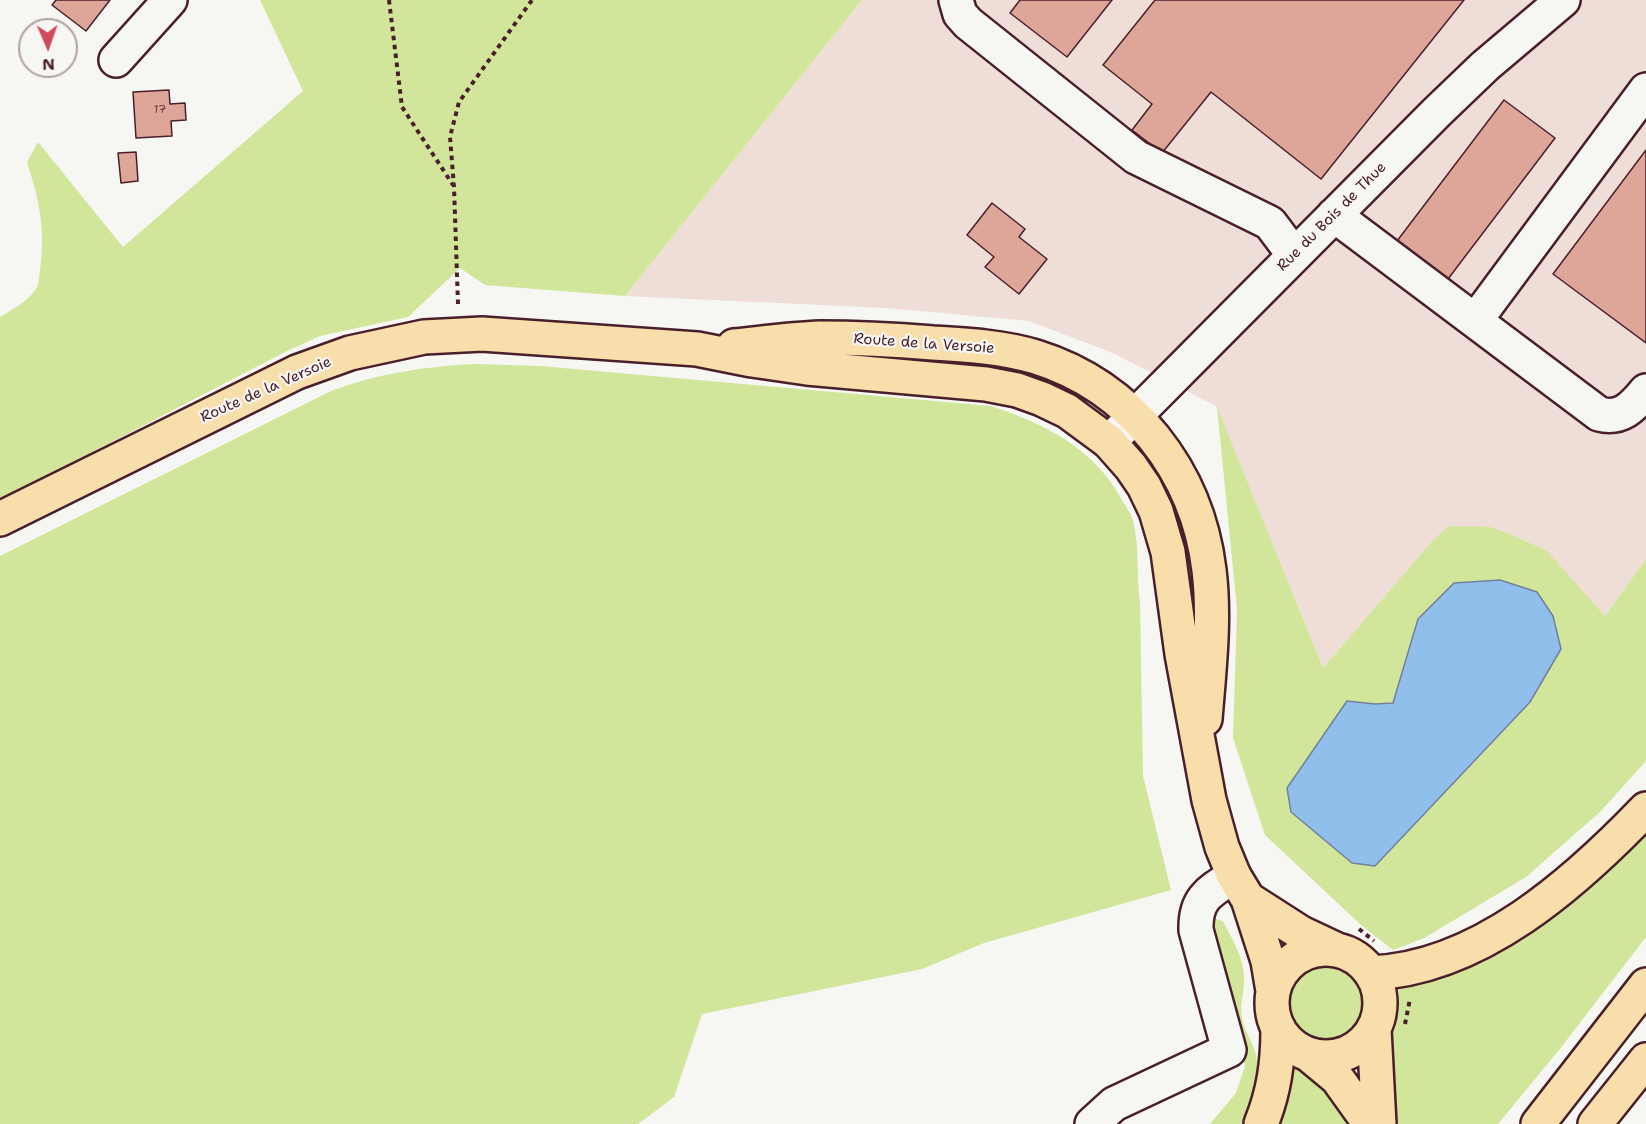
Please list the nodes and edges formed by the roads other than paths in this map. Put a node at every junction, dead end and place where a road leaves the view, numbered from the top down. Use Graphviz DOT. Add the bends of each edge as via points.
graph roads {
  1 [pos="170,0"];
  2 [pos="956,0"];
  3 [pos="1563,0"];
  4 [pos="116,60"];
  5 [pos="1646,90"];
  6 [pos="1334,215"];
  7 [pos="1294,255"];
  8 [pos="1475,321"];
  9 [pos="697,349"];
  10 [pos="1646,391"];
  11 [pos="1135,416"];
  12 [pos="1109,442"];
  13 [pos="0,519"];
  14 [pos="1202,755"];
  15 [pos="1646,809"];
  16 [pos="1241,887"];
  17 [pos="1335,949"];
  18 [pos="1371,973"];
  19 [pos="1646,986"];
  20 [pos="1273,991"];
  21 [pos="1278,1028"];
  22 [pos="1374,1029"];
  23 [pos="1308,1054"];
  24 [pos="1646,1059"];
  25 [pos="1092,1124"];
  26 [pos="1261,1124"];
  27 [pos="1370,1124"];
  28 [pos="1379,1124"];
  29 [pos="1538,1124"];
  30 [pos="1595,1124"];
  1 -- 4 [label="street"];
  2 -- 7 [label="street" via="968,23 1136,157 1270,223"];
  3 -- 6 [label="street, Rue du Bois de Thue" via="1485,66"];
  5 -- 8 [label="street"];
  6 -- 7 [label="street, Rue du Bois de Thue"];
  6 -- 8 [label="street"];
  7 -- 11 [label="street, Rue du Bois de Thue"];
  8 -- 10 [label="street" via="1599,414 1623,413"];
  9 -- 11 [label="main road, Route de la Versoie" via="818,338 996,348 1036,357 1071,371 1109,394"];
  9 -- 12 [label="main road, Route de la Versoie" via="780,365 1017,390 1067,411"];
  9 -- 13 [label="main road, Route de la Versoie" via="459,334 396,342 315,365 280,380"];
  11 -- 12 [label="street, Rue du Bois de Thue"];
  11 -- 14 [label="main road, Route de la Versoie" via="1163,447 1179,473 1204,542 1212,616"];
  12 -- 14 [label="main road, Route de la Versoie" via="1144,486 1163,530"];
  14 -- 16 [label="main road, Route de la Versoie" via="1222,847"];
  15 -- 18 [label="main road" via="1584,869 1497,932 1423,966"];
  16 -- 17 [label="main road" via="1301,933"];
  16 -- 20 [label="main road, Route de la Versoie" via="1268,961"];
  16 -- 25 [label="street" via="1215,888 1202,900 1196,913 1196,930 1229,1050 1114,1104"];
  17 -- 18 [label="main road" via="1356,958"];
  17 -- 20 [label="main road" via="1313,950 1293,960 1284,968"];
  18 -- 22 [label="main road" via="1380,994"];
  19 -- 29 [label="main road"];
  20 -- 21 [label="main road, Route de la Versoie"];
  21 -- 23 [label="main road" via="1296,1048"];
  21 -- 26 [label="main road, Route de la Versoie" via="1274,1086"];
  22 -- 23 [label="main road" via="1348,1052 1322,1057"];
  22 -- 28 [label="main road"];
  23 -- 27 [label="main road" via="1337,1078"];
  24 -- 30 [label="main road"];
}
